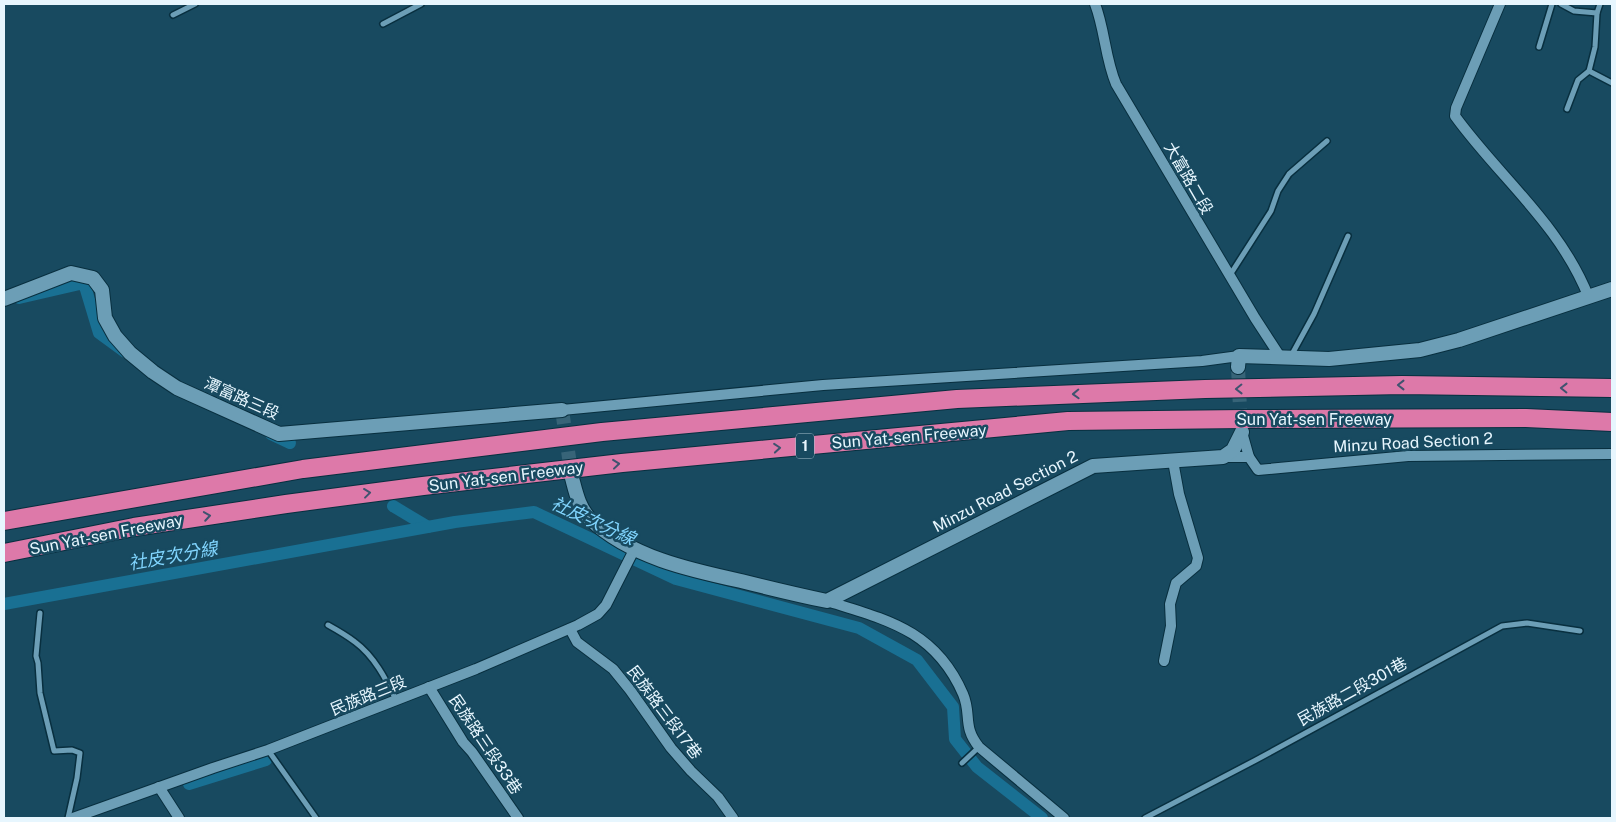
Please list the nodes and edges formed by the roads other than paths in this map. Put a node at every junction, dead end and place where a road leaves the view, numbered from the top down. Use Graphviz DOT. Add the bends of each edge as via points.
graph roads {
  1 [pos="195,4"];
  2 [pos="421,4"];
  3 [pos="1096,4"];
  4 [pos="1500,4"];
  5 [pos="1552,4"];
  6 [pos="1562,4"];
  7 [pos="1574,4"];
  8 [pos="1600,4"];
  9 [pos="1574,11"];
  10 [pos="1597,12"];
  11 [pos="173,15"];
  12 [pos="383,24"];
  13 [pos="1539,47"];
  14 [pos="1589,71"];
  15 [pos="1612,83"];
  16 [pos="1567,109"];
  17 [pos="1327,141"];
  18 [pos="1348,236"];
  19 [pos="1230,275"];
  20 [pos="1612,289"];
  21 [pos="1588,298"];
  22 [pos="4,299"];
  23 [pos="1285,358"];
  24 [pos="1239,362"];
  25 [pos="1612,388"];
  26 [pos="562,410"];
  27 [pos="1612,422"];
  28 [pos="1242,432"];
  29 [pos="1612,454"];
  30 [pos="1223,457"];
  31 [pos="1248,457"];
  32 [pos="1173,461"];
  33 [pos="572,478"];
  34 [pos="4,521"];
  35 [pos="634,551"];
  36 [pos="4,554"];
  37 [pos="827,601"];
  38 [pos="40,614"];
  39 [pos="328,625"];
  40 [pos="570,629"];
  41 [pos="1580,631"];
  42 [pos="1164,661"];
  43 [pos="429,687"];
  44 [pos="397,700"];
  45 [pos="977,749"];
  46 [pos="268,750"];
  47 [pos="962,763"];
  48 [pos="160,787"];
  49 [pos="68,818"];
  50 [pos="73,818"];
  51 [pos="179,818"];
  52 [pos="316,818"];
  53 [pos="518,818"];
  54 [pos="732,818"];
  55 [pos="1064,818"];
  56 [pos="1145,818"];
  1 -- 11 [label="lane"];
  2 -- 12 [label="lane"];
  3 -- 19 [label="street, 大富路二段" via="1116,84"];
  4 -- 21 [label="street" via="1456,108 1456,116 1550,228 1579,274"];
  5 -- 13 [label="lane"];
  6 -- 9 [label="lane"];
  7 -- 9 [label="lane"];
  8 -- 10 [label="lane"];
  9 -- 10 [label="lane"];
  10 -- 14 [label="lane" via="1595,47"];
  14 -- 15 [label="lane"];
  14 -- 16 [label="lane" via="1578,80"];
  17 -- 19 [label="lane" via="1289,174 1278,190 1271,211"];
  18 -- 23 [label="lane" via="1314,314"];
  19 -- 23 [label="street, 大富路二段"];
  20 -- 21 [label="street"];
  21 -- 23 [label="street" via="1420,350 1329,359"];
  22 -- 26 [label="street, 潭富路三段" via="71,274 93,278 102,290 105,318 114,336 130,353 178,388 279,434"];
  23 -- 24 [label="street"];
  24 -- 26 [label="street" via="1202,361 823,385"];
  25 -- 34 [label="highway, Sun Yat-sen Freeway / 1, one-way" via="1402,385 957,399 602,432 302,469"];
  36 -- 27 [label="highway, Sun Yat-sen Freeway / 1, one-way" via="134,527 424,486 622,463 1068,421 1526,418"];
  28 -- 30 [label="street" via="1233,450"];
  28 -- 31 [label="street"];
  29 -- 31 [label="street, Minzu Road Section 2" via="1408,456 1258,470"];
  30 -- 31 [label="street"];
  30 -- 32 [label="street, Minzu Road Section 2"];
  32 -- 37 [label="street, Minzu Road Section 2" via="1093,466"];
  32 -- 42 [label="street" via="1198,558 1196,566 1176,583 1170,604 1171,626"];
  33 -- 35 [label="street" via="578,502 589,518"];
  35 -- 37 [label="street" via="663,562"];
  35 -- 40 [label="street, 民族路三段" via="602,610"];
  37 -- 45 [label="street" via="891,622 920,638 943,661 958,683 967,704 967,724"];
  38 -- 49 [label="lane" via="36,656 40,693 54,751 80,753"];
  39 -- 44 [label="lane" via="366,651"];
  40 -- 43 [label="street, 民族路三段"];
  40 -- 54 [label="street, 民族路三段17巷" via="577,642 613,669 671,748 718,797"];
  41 -- 56 [label="lane, 民族路二段301巷" via="1527,623 1502,626"];
  43 -- 44 [label="street, 民族路三段"];
  43 -- 53 [label="street, 民族路三段33巷" via="463,742"];
  44 -- 46 [label="street, 民族路三段"];
  45 -- 47 [label="lane"];
  45 -- 55 [label="street"];
  46 -- 48 [label="street, 民族路三段"];
  46 -- 52 [label="lane"];
  48 -- 50 [label="street, 民族路三段"];
  48 -- 51 [label="street"];
}
